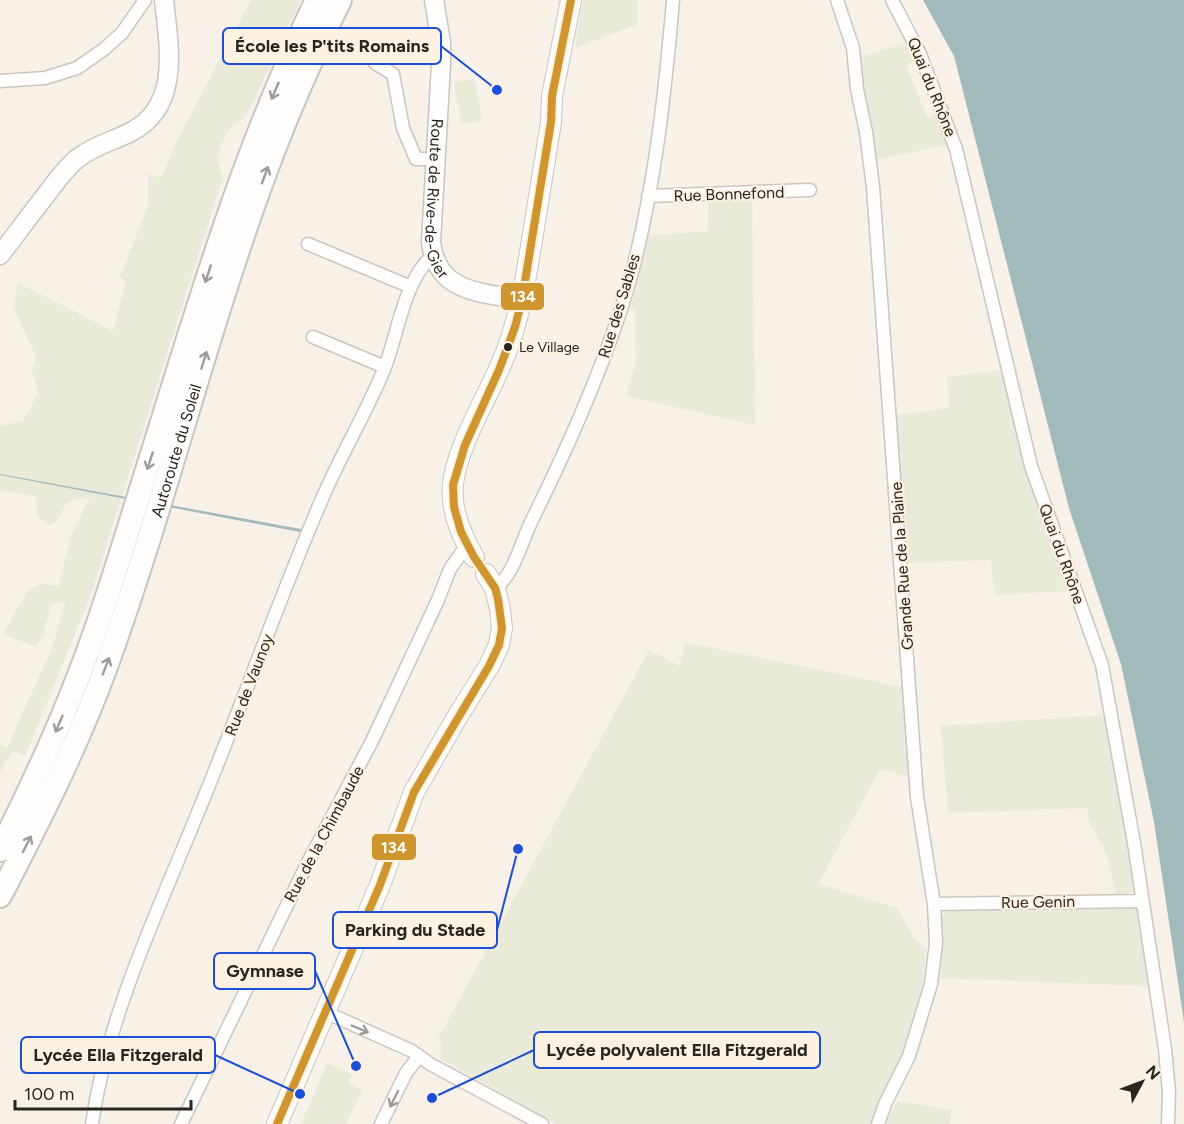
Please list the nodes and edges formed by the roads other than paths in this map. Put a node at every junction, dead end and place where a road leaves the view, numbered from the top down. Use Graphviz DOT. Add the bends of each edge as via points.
graph roads {
  1 [pos="145,0"];
  2 [pos="164,0"];
  3 [pos="317,0"];
  4 [pos="340,0"];
  5 [pos="434,0"];
  6 [pos="571,0"];
  7 [pos="674,0"];
  8 [pos="837,0"];
  9 [pos="892,0"];
  10 [pos="373,46"];
  11 [pos="0,81"];
  12 [pos="435,159"];
  13 [pos="810,190"];
  14 [pos="648,196"];
  15 [pos="308,244"];
  16 [pos="0,255"];
  17 [pos="432,256"];
  18 [pos="411,287"];
  19 [pos="522,300"];
  20 [pos="313,337"];
  21 [pos="385,367"];
  22 [pos="470,551"];
  23 [pos="490,581"];
  24 [pos="0,850"];
  25 [pos="0,896"];
  26 [pos="1142,901"];
  27 [pos="933,903"];
  28 [pos="325,1012"];
  29 [pos="419,1056"];
  30 [pos="92,1124"];
  31 [pos="181,1124"];
  32 [pos="277,1124"];
  33 [pos="381,1124"];
  34 [pos="542,1124"];
  35 [pos="878,1124"];
  36 [pos="1168,1124"];
  1 -- 11 [label="street" via="122,33 77,68 45,78"];
  2 -- 16 [label="main road" via="170,65 165,97 149,120 87,152 66,169"];
  3 -- 24 [label="highway, Autoroute du Soleil, one-way" via="272,97 224,225 84,662"];
  25 -- 4 [label="highway, Autoroute du Soleil, one-way" via="53,790 106,667 248,222 293,102"];
  5 -- 12 [label="main road, Route de Rive-de-Gier" via="441,42"];
  6 -- 19 [label="main road" via="552,96"];
  7 -- 14 [label="street, Rue des Sables"];
  8 -- 27 [label="street, Grande Rue de la Plaine" via="853,48 873,187 918,797"];
  9 -- 26 [label="street, Quai du Rhône" via="920,54 956,149 1030,466 1102,665"];
  10 -- 12 [label="street" via="375,63 393,74 403,128 416,159"];
  12 -- 17 [label="main road, Route de Rive-de-Gier"];
  13 -- 14 [label="street, Rue Bonnefond"];
  14 -- 23 [label="street, Rue des Sables" via="628,284 585,409 510,573 506,579"];
  15 -- 18 [label="street"];
  17 -- 18 [label="street, Rue de Vaunoy"];
  17 -- 19 [label="main road, Route de Rive-de-Gier" via="453,284"];
  18 -- 21 [label="street, Rue de Vaunoy"];
  19 -- 22 [label="main road" via="509,344 455,473 454,507"];
  20 -- 21 [label="street"];
  21 -- 30 [label="street, Rue de Vaunoy" via="322,499 132,971 97,1088"];
  22 -- 31 [label="street, Rue de la Chimbaude" via="450,569 372,741 307,864"];
  23 -- 28 [label="main road" via="500,609 499,645 414,792 383,877"];
  26 -- 27 [label="street, Rue Genin"];
  26 -- 36 [label="street, Quai du Rhône" via="1165,1049"];
  27 -- 35 [label="street, Grande Rue de la Plaine" via="936,954 931,984 909,1056"];
  28 -- 29 [label="street, one-way"];
  28 -- 32 [label="main road"];
  29 -- 33 [label="street, one-way" via="406,1073"];
  29 -- 34 [label="street"];
}
